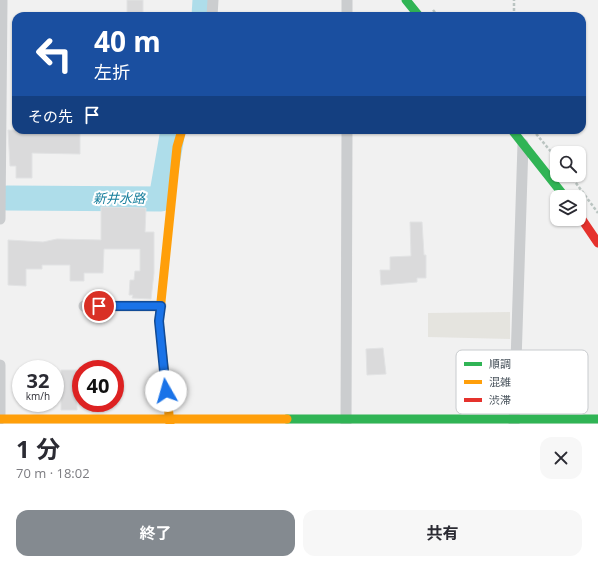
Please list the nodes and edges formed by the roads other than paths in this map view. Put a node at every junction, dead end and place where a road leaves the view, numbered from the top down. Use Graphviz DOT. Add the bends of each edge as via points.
graph roads {
  1 [pos="2,0"];
  2 [pos="213,0"];
  3 [pos="347,0"];
  4 [pos="406,0"];
  5 [pos="212,12"];
  6 [pos="347,12"];
  7 [pos="416,12"];
  8 [pos="181,134"];
  9 [pos="347,134"];
  10 [pos="515,134"];
  11 [pos="523,144"];
  12 [pos="559,190"];
  13 [pos="0,219"];
  14 [pos="586,225"];
  15 [pos="598,242"];
  16 [pos="84,306"];
  17 [pos="161,306"];
  18 [pos="516,350"];
  19 [pos="0,366"];
  20 [pos="0,419"];
  21 [pos="598,419"];
  22 [pos="170,421"];
  23 [pos="346,421"];
  24 [pos="514,422"];
  1 -- 13 [label="street"];
  2 -- 5 [label="street"];
  3 -- 6 [label="street"];
  4 -- 7 [label="street"];
  8 -- 17 [label="street" via="172,190"];
  9 -- 23 [label="street"];
  10 -- 11 [label="street"];
  11 -- 12 [label="street"];
  11 -- 18 [label="street"];
  14 -- 15 [label="street"];
  16 -- 17 [label="street"];
  17 -- 22 [label="street" via="160,329"];
  19 -- 20 [label="street"];
  20 -- 22 [label="street"];
  21 -- 24 [label="street"];
  22 -- 23 [label="street"];
  23 -- 24 [label="street"];
}
